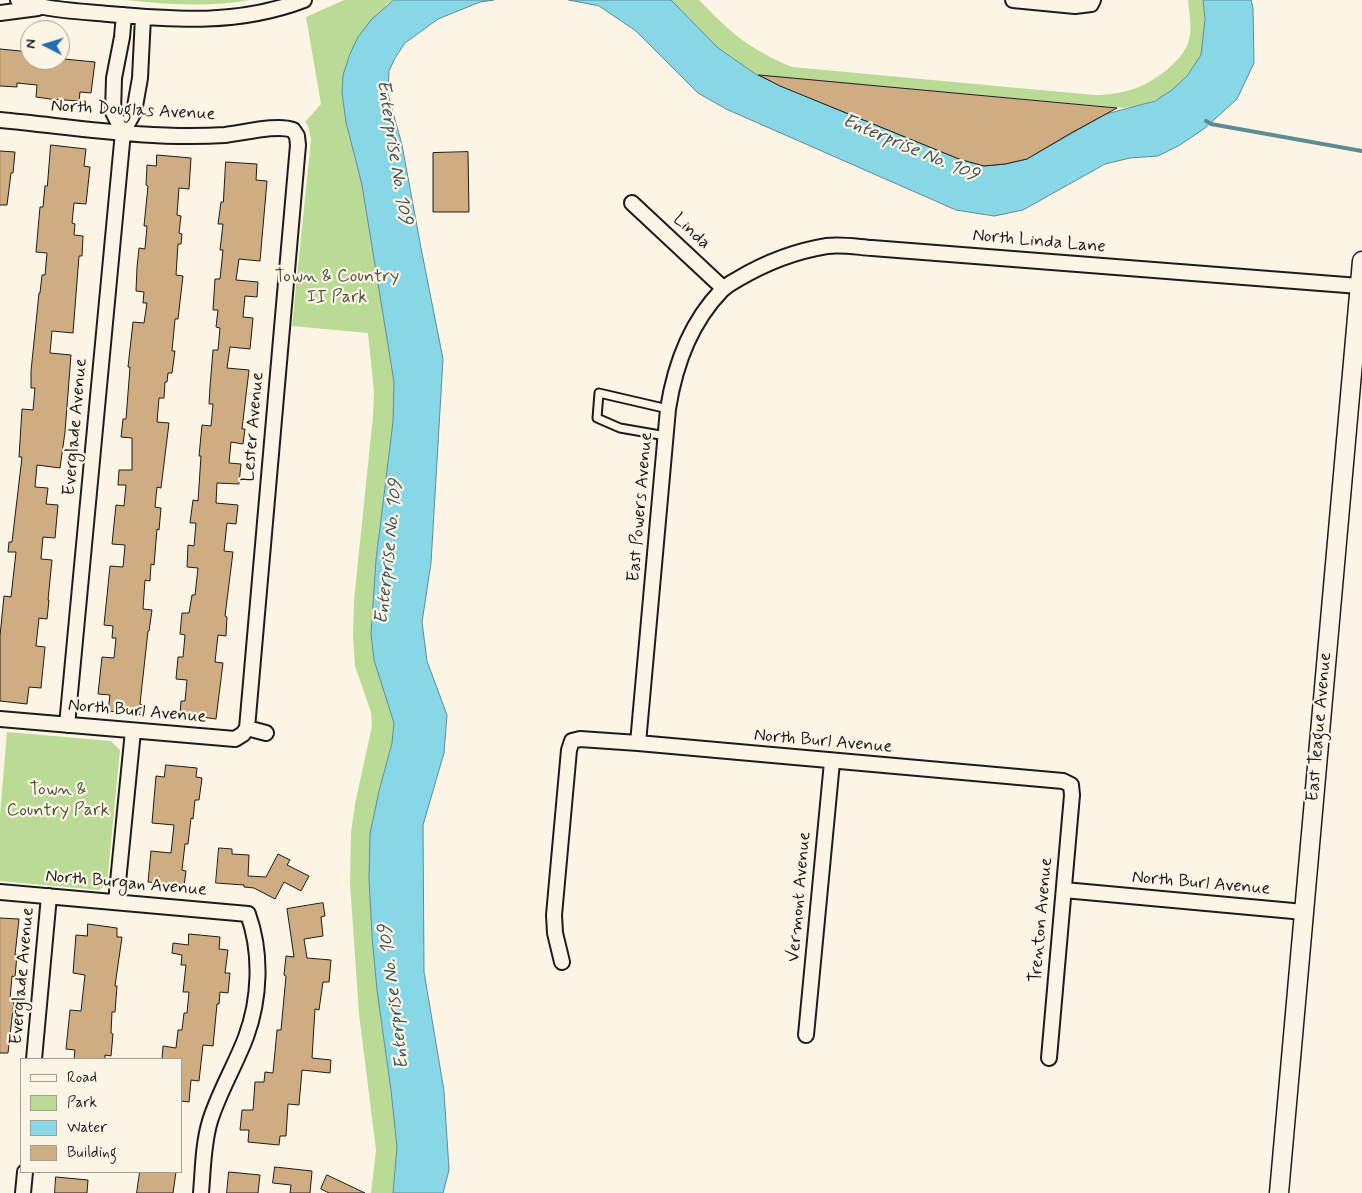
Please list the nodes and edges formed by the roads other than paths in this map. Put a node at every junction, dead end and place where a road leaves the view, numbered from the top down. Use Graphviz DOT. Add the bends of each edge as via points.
graph roads {
  1 [pos="18,0"];
  2 [pos="304,0"];
  3 [pos="1013,0"];
  4 [pos="1092,2"];
  5 [pos="44,7"];
  6 [pos="0,13"];
  7 [pos="124,15"];
  8 [pos="142,17"];
  9 [pos="0,120"];
  10 [pos="293,130"];
  11 [pos="122,132"];
  12 [pos="632,203"];
  13 [pos="1362,261"];
  14 [pos="1359,286"];
  15 [pos="724,288"];
  16 [pos="668,408"];
  17 [pos="666,436"];
  18 [pos="0,719"];
  19 [pos="67,725"];
  20 [pos="247,728"];
  21 [pos="133,731"];
  22 [pos="266,733"];
  23 [pos="638,743"];
  24 [pos="832,762"];
  25 [pos="1071,785"];
  26 [pos="1064,890"];
  27 [pos="0,892"];
  28 [pos="48,896"];
  29 [pos="116,902"];
  30 [pos="1304,912"];
  31 [pos="562,962"];
  32 [pos="806,1035"];
  33 [pos="34,1058"];
  34 [pos="1049,1058"];
  35 [pos="25,1173"];
  36 [pos="23,1193"];
  37 [pos="201,1193"];
  38 [pos="1279,1193"];
  1 -- 5 [label="street"];
  2 -- 8 [label="street" via="270,11 230,18 182,20"];
  3 -- 4 [label="street" via="1075,6"];
  5 -- 6 [label="street"];
  5 -- 7 [label="street"];
  7 -- 8 [label="street"];
  7 -- 11 [label="street, Everglade Avenue" via="114,78 113,112"];
  8 -- 11 [label="street, Everglade Avenue" via="140,78 134,112"];
  9 -- 11 [label="street, North Douglas Avenue"];
  10 -- 11 [label="street, North Douglas Avenue" via="280,127 198,136"];
  10 -- 20 [label="street, Lester Avenue" via="298,146"];
  11 -- 19 [label="street, Everglade Avenue"];
  12 -- 15 [label="street, Linda"];
  13 -- 14 [label="street, East Teague Avenue"];
  14 -- 15 [label="street, North Linda Lane" via="828,246 758,268"];
  14 -- 30 [label="street, East Teague Avenue"];
  15 -- 16 [label="street, East Powers Avenue" via="692,332 672,383"];
  16 -- 17 [label="street, East Powers Avenue"];
  16 -- 17 [label="lane" via="599,393 597,418 620,428"];
  17 -- 23 [label="street, East Powers Avenue"];
  18 -- 19 [label="street, North Burl Avenue"];
  19 -- 21 [label="street, North Burl Avenue"];
  20 -- 21 [label="street, North Burl Avenue" via="235,739"];
  20 -- 22 [label="street"];
  21 -- 29 [label="street"];
  23 -- 24 [label="street, North Burl Avenue"];
  23 -- 31 [label="street, North Burl Avenue" via="572,741 554,916"];
  24 -- 25 [label="street, North Burl Avenue" via="1063,781"];
  24 -- 32 [label="street, Vermont Avenue"];
  25 -- 26 [label="street, Trenton Avenue"];
  26 -- 30 [label="street, North Burl Avenue"];
  26 -- 34 [label="street, Trenton Avenue"];
  27 -- 28 [label="street, North Burgan Avenue"];
  28 -- 29 [label="street, North Burgan Avenue"];
  28 -- 33 [label="street, Everglade Avenue"];
  29 -- 37 [label="street, North Burgan Avenue" via="248,914 254,929 258,966 253,1016 210,1123"];
  30 -- 38 [label="street, East Teague Avenue"];
  35 -- 36 [label="street"];
}
